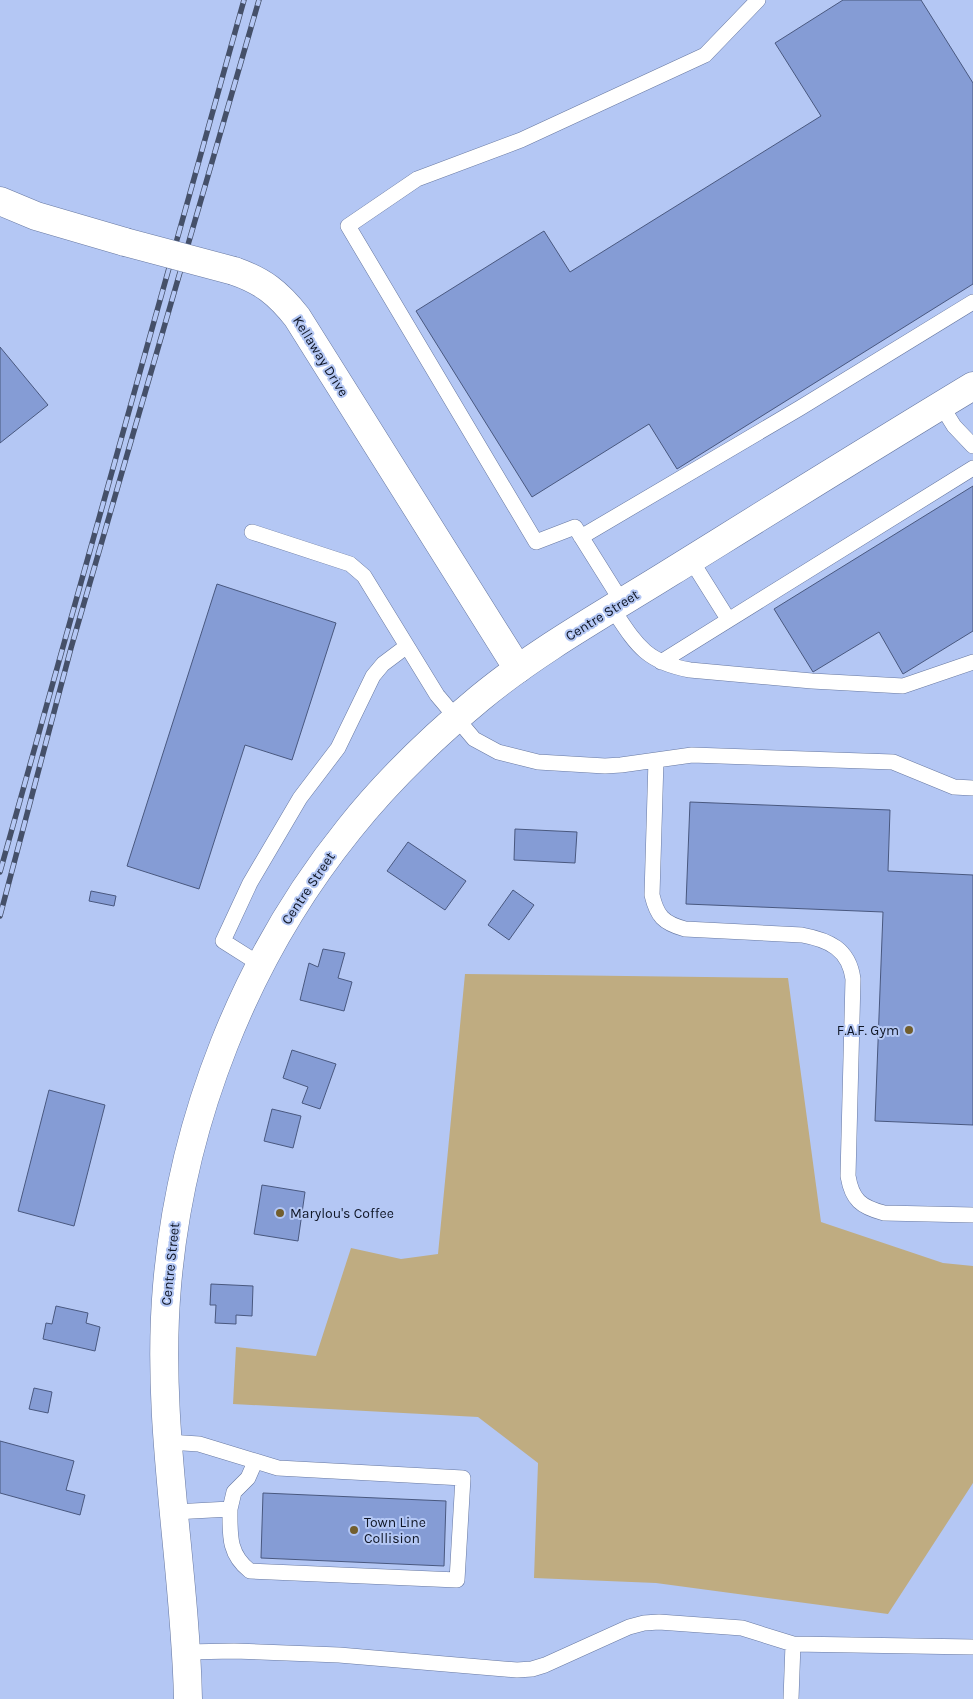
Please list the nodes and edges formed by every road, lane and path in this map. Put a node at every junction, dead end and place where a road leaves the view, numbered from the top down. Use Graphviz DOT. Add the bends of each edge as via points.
graph roads {
  1 [pos="758,0"];
  2 [pos="0,201"];
  3 [pos="973,302"];
  4 [pos="973,386"];
  5 [pos="941,405"];
  6 [pos="973,446"];
  7 [pos="973,468"];
  8 [pos="252,532"];
  9 [pos="581,537"];
  10 [pos="690,560"];
  11 [pos="617,605"];
  12 [pos="728,619"];
  13 [pos="407,646"];
  14 [pos="661,662"];
  15 [pos="973,662"];
  16 [pos="518,669"];
  17 [pos="456,719"];
  18 [pos="656,760"];
  19 [pos="973,788"];
  20 [pos="261,965"];
  21 [pos="973,1215"];
  22 [pos="168,1442"];
  23 [pos="255,1462"];
  24 [pos="230,1509"];
  25 [pos="174,1512"];
  26 [pos="793,1644"];
  27 [pos="973,1647"];
  28 [pos="186,1652"];
  29 [pos="188,1699"];
  30 [pos="791,1699"];
  1 -- 9 [label="lane" via="705,55 521,140 417,179 348,226 536,542 575,528"];
  2 -- 16 [label="main road, Kellaway Drive, bridge" via="36,216 234,271 267,286 297,317"];
  3 -- 9 [label="lane"];
  4 -- 5 [label="main road, Centre Street"];
  5 -- 6 [label="lane" via="954,426"];
  5 -- 10 [label="main road, Centre Street"];
  7 -- 12 [label="lane"];
  8 -- 13 [label="lane" via="358,569"];
  9 -- 11 [label="lane"];
  10 -- 11 [label="main road, Centre Street"];
  10 -- 12 [label="lane"];
  11 -- 14 [label="lane" via="632,639 645,653"];
  11 -- 16 [label="main road, Centre Street"];
  12 -- 14 [label="lane"];
  13 -- 17 [label="lane" via="427,682"];
  13 -- 20 [label="lane" via="373,676 338,748 300,798 250,884 223,940"];
  14 -- 15 [label="lane" via="721,673 903,686"];
  16 -- 17 [label="main road, Centre Street"];
  17 -- 18 [label="lane" via="486,747 538,762 605,766"];
  17 -- 20 [label="main road, Centre Street" via="399,773 349,828 292,909"];
  18 -- 19 [label="lane" via="692,755 893,762 954,787"];
  18 -- 21 [label="lane" via="652,895 662,919 684,929 818,938 842,952 848,961 853,979 848,1176 850,1190 858,1202 884,1213"];
  20 -- 22 [label="main road, Centre Street" via="208,1088 178,1199 164,1328"];
  22 -- 23 [label="lane" via="199,1444"];
  22 -- 25 [label="main road, Centre Street"];
  23 -- 24 [label="lane" via="248,1478 234,1492"];
  23 -- 24 [label="lane" via="278,1468 463,1478 457,1580 250,1571 241,1564 230,1540"];
  24 -- 25 [label="lane"];
  25 -- 28 [label="main road, Centre Street"];
  26 -- 27 [label="lane"];
  26 -- 28 [label="lane" via="742,1628 660,1622 629,1627 532,1669 339,1655"];
  26 -- 30 [label="lane"];
  28 -- 29 [label="main road, Centre Street"];
}
